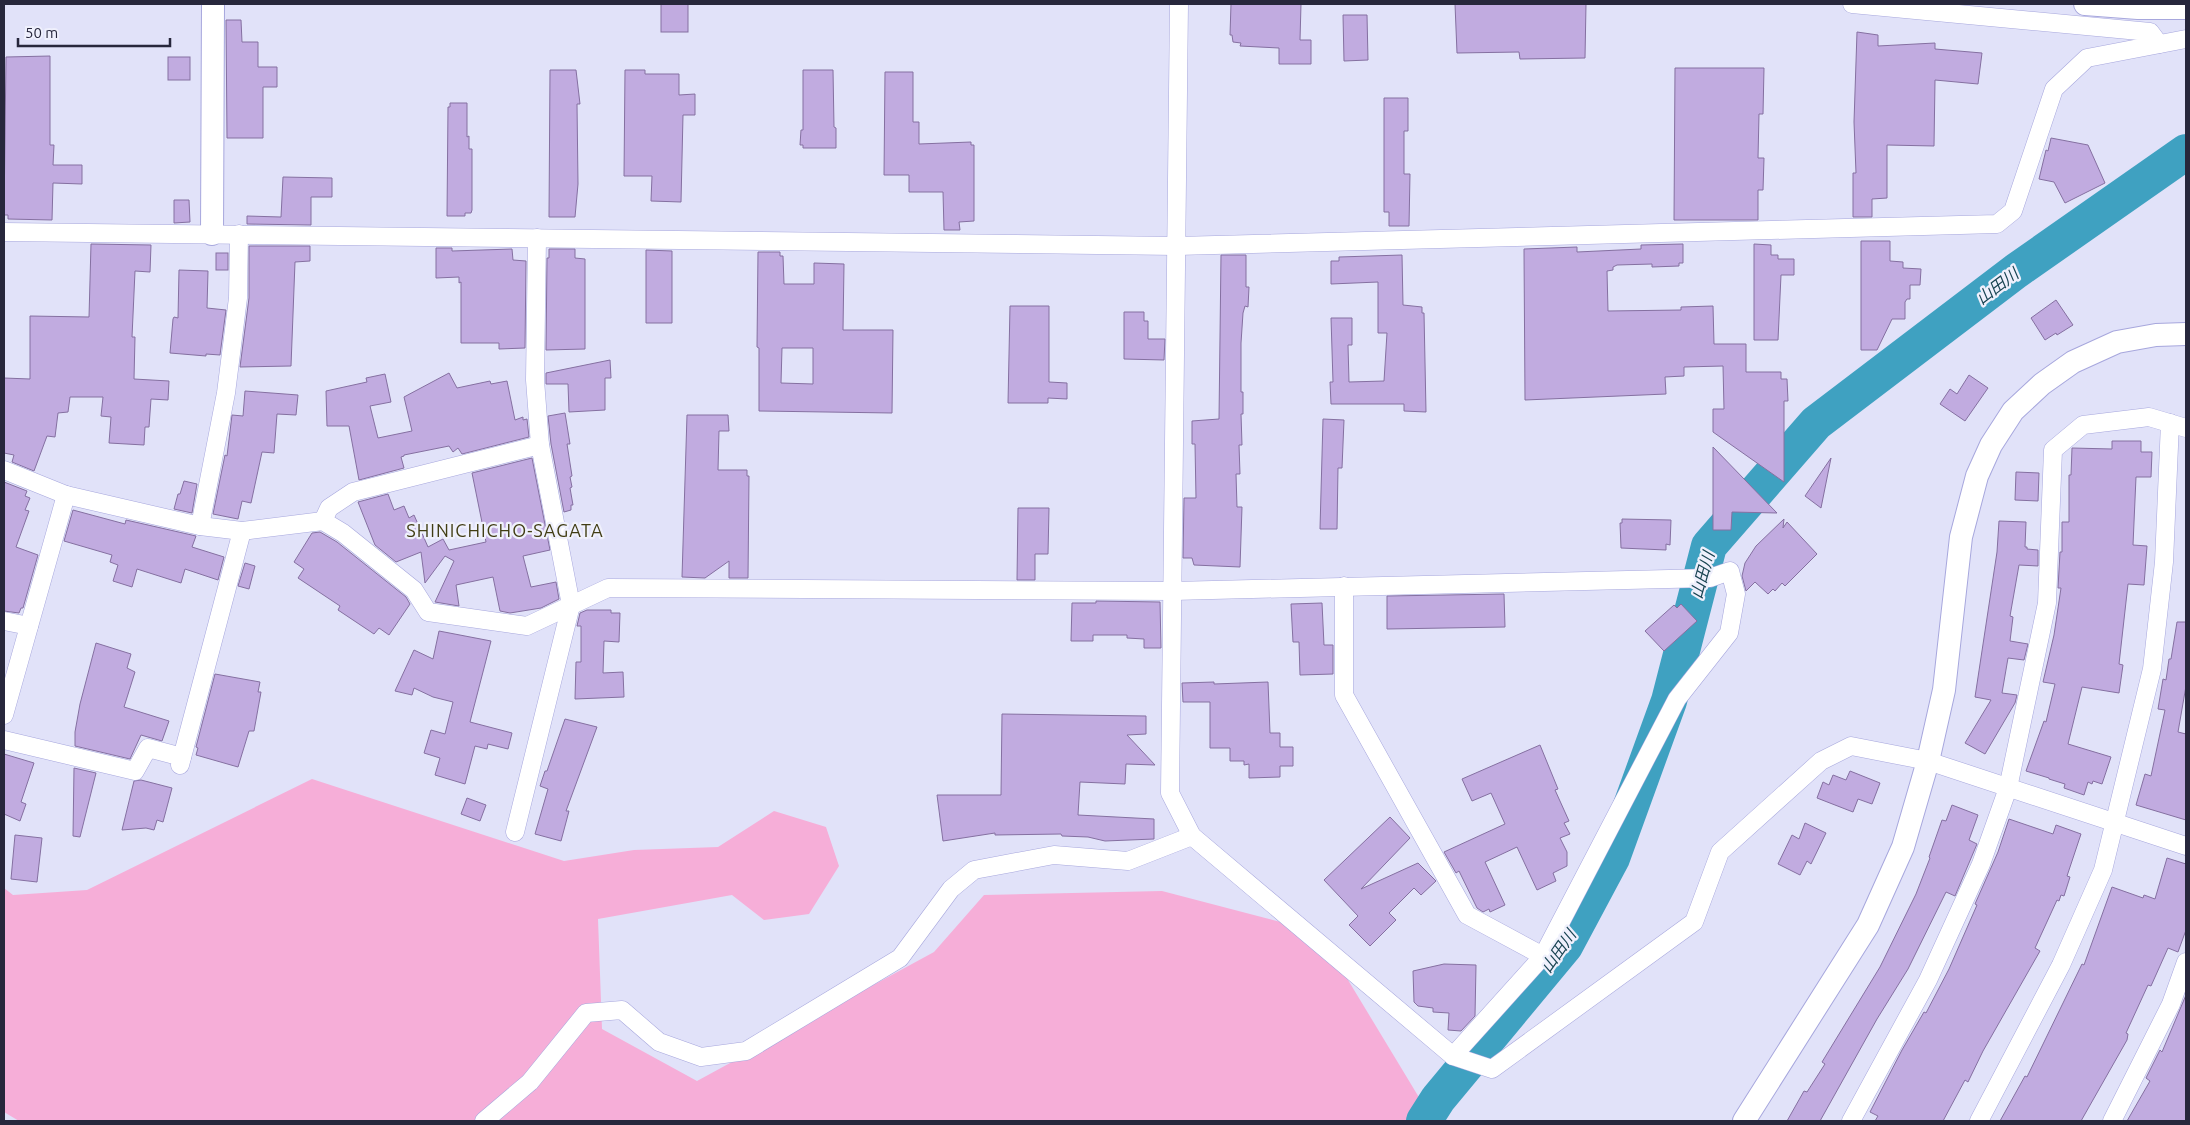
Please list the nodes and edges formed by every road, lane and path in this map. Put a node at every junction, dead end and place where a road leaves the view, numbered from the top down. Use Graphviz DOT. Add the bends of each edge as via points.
graph roads {
  1 [pos="213,4"];
  2 [pos="1179,4"];
  3 [pos="1852,4"];
  4 [pos="2085,4"];
  5 [pos="2186,8"];
  6 [pos="2186,39"];
  7 [pos="2159,44"];
  8 [pos="4,232"];
  9 [pos="212,234"];
  10 [pos="239,234"];
  11 [pos="537,238"];
  12 [pos="1177,246"];
  13 [pos="2186,334"];
  14 [pos="2178,426"];
  15 [pos="540,445"];
  16 [pos="4,470"];
  17 [pos="66,495"];
  18 [pos="323,521"];
  19 [pos="200,526"];
  20 [pos="242,531"];
  21 [pos="1344,586"];
  22 [pos="1173,591"];
  23 [pos="570,605"];
  24 [pos="4,621"];
  25 [pos="29,626"];
  26 [pos="4,715"];
  27 [pos="4,740"];
  28 [pos="1928,761"];
  29 [pos="2008,788"];
  30 [pos="2114,822"];
  31 [pos="515,832"];
  32 [pos="1192,836"];
  33 [pos="2186,846"];
  34 [pos="1543,956"];
  35 [pos="2186,962"];
  36 [pos="1453,1056"];
  37 [pos="484,1121"];
  38 [pos="1744,1121"];
  39 [pos="1851,1121"];
  40 [pos="1979,1121"];
  41 [pos="2112,1121"];
  1 -- 9 [label="street"];
  2 -- 12 [label="street"];
  3 -- 7 [label="street" via="2150,32"];
  4 -- 5 [label="street"];
  6 -- 7 [label="street"];
  7 -- 12 [label="street" via="2087,58 2054,89 2012,211 1997,224"];
  8 -- 9 [label="street"];
  9 -- 10 [label="street"];
  10 -- 11 [label="street"];
  10 -- 19 [label="street" via="238,298 226,393"];
  11 -- 12 [label="street"];
  11 -- 15 [label="street" via="535,380"];
  12 -- 22 [label="street"];
  13 -- 28 [label="street" via="2117,342 2074,362 2042,384 2013,411 1991,445 1977,476 1961,537 1944,690"];
  14 -- 29 [label="street" via="2149,417 2084,425 2053,450 2047,603"];
  14 -- 30 [label="street" via="2152,670"];
  15 -- 18 [label="street" via="353,492 329,508"];
  15 -- 23 [label="street"];
  16 -- 17 [label="street"];
  17 -- 19 [label="street"];
  17 -- 25 [label="street"];
  18 -- 20 [label="street"];
  18 -- 23 [label="street" via="343,533 414,590 428,612 527,626"];
  19 -- 20 [label="street"];
  20 -- 27 [label="street" via="181,761 148,748 135,772"];
  21 -- 22 [label="street"];
  21 -- 34 [label="street" via="1344,695 1466,916"];
  21 -- 34 [label="street" via="1710,578 1730,571 1736,594 1729,633 1677,699"];
  22 -- 23 [label="street" via="608,588"];
  22 -- 32 [label="street" via="1170,793"];
  23 -- 31 [label="street"];
  24 -- 25 [label="street"];
  25 -- 26 [label="street"];
  28 -- 29 [label="street"];
  28 -- 36 [label="street" via="1852,746 1821,761 1720,852 1694,922 1492,1068"];
  28 -- 38 [label="street" via="1903,847 1868,925"];
  29 -- 30 [label="street"];
  29 -- 39 [label="street" via="1981,864 1928,980"];
  30 -- 33 [label="street"];
  30 -- 40 [label="street" via="2103,870 2061,965"];
  32 -- 36 [label="street"];
  32 -- 37 [label="street" via="1128,861 1054,855 974,870 951,889 900,958 746,1050 701,1057 658,1042 622,1010 586,1013 530,1082"];
  34 -- 36 [label="street"];
  35 -- 41 [label="street" via="2172,1004"];
}
